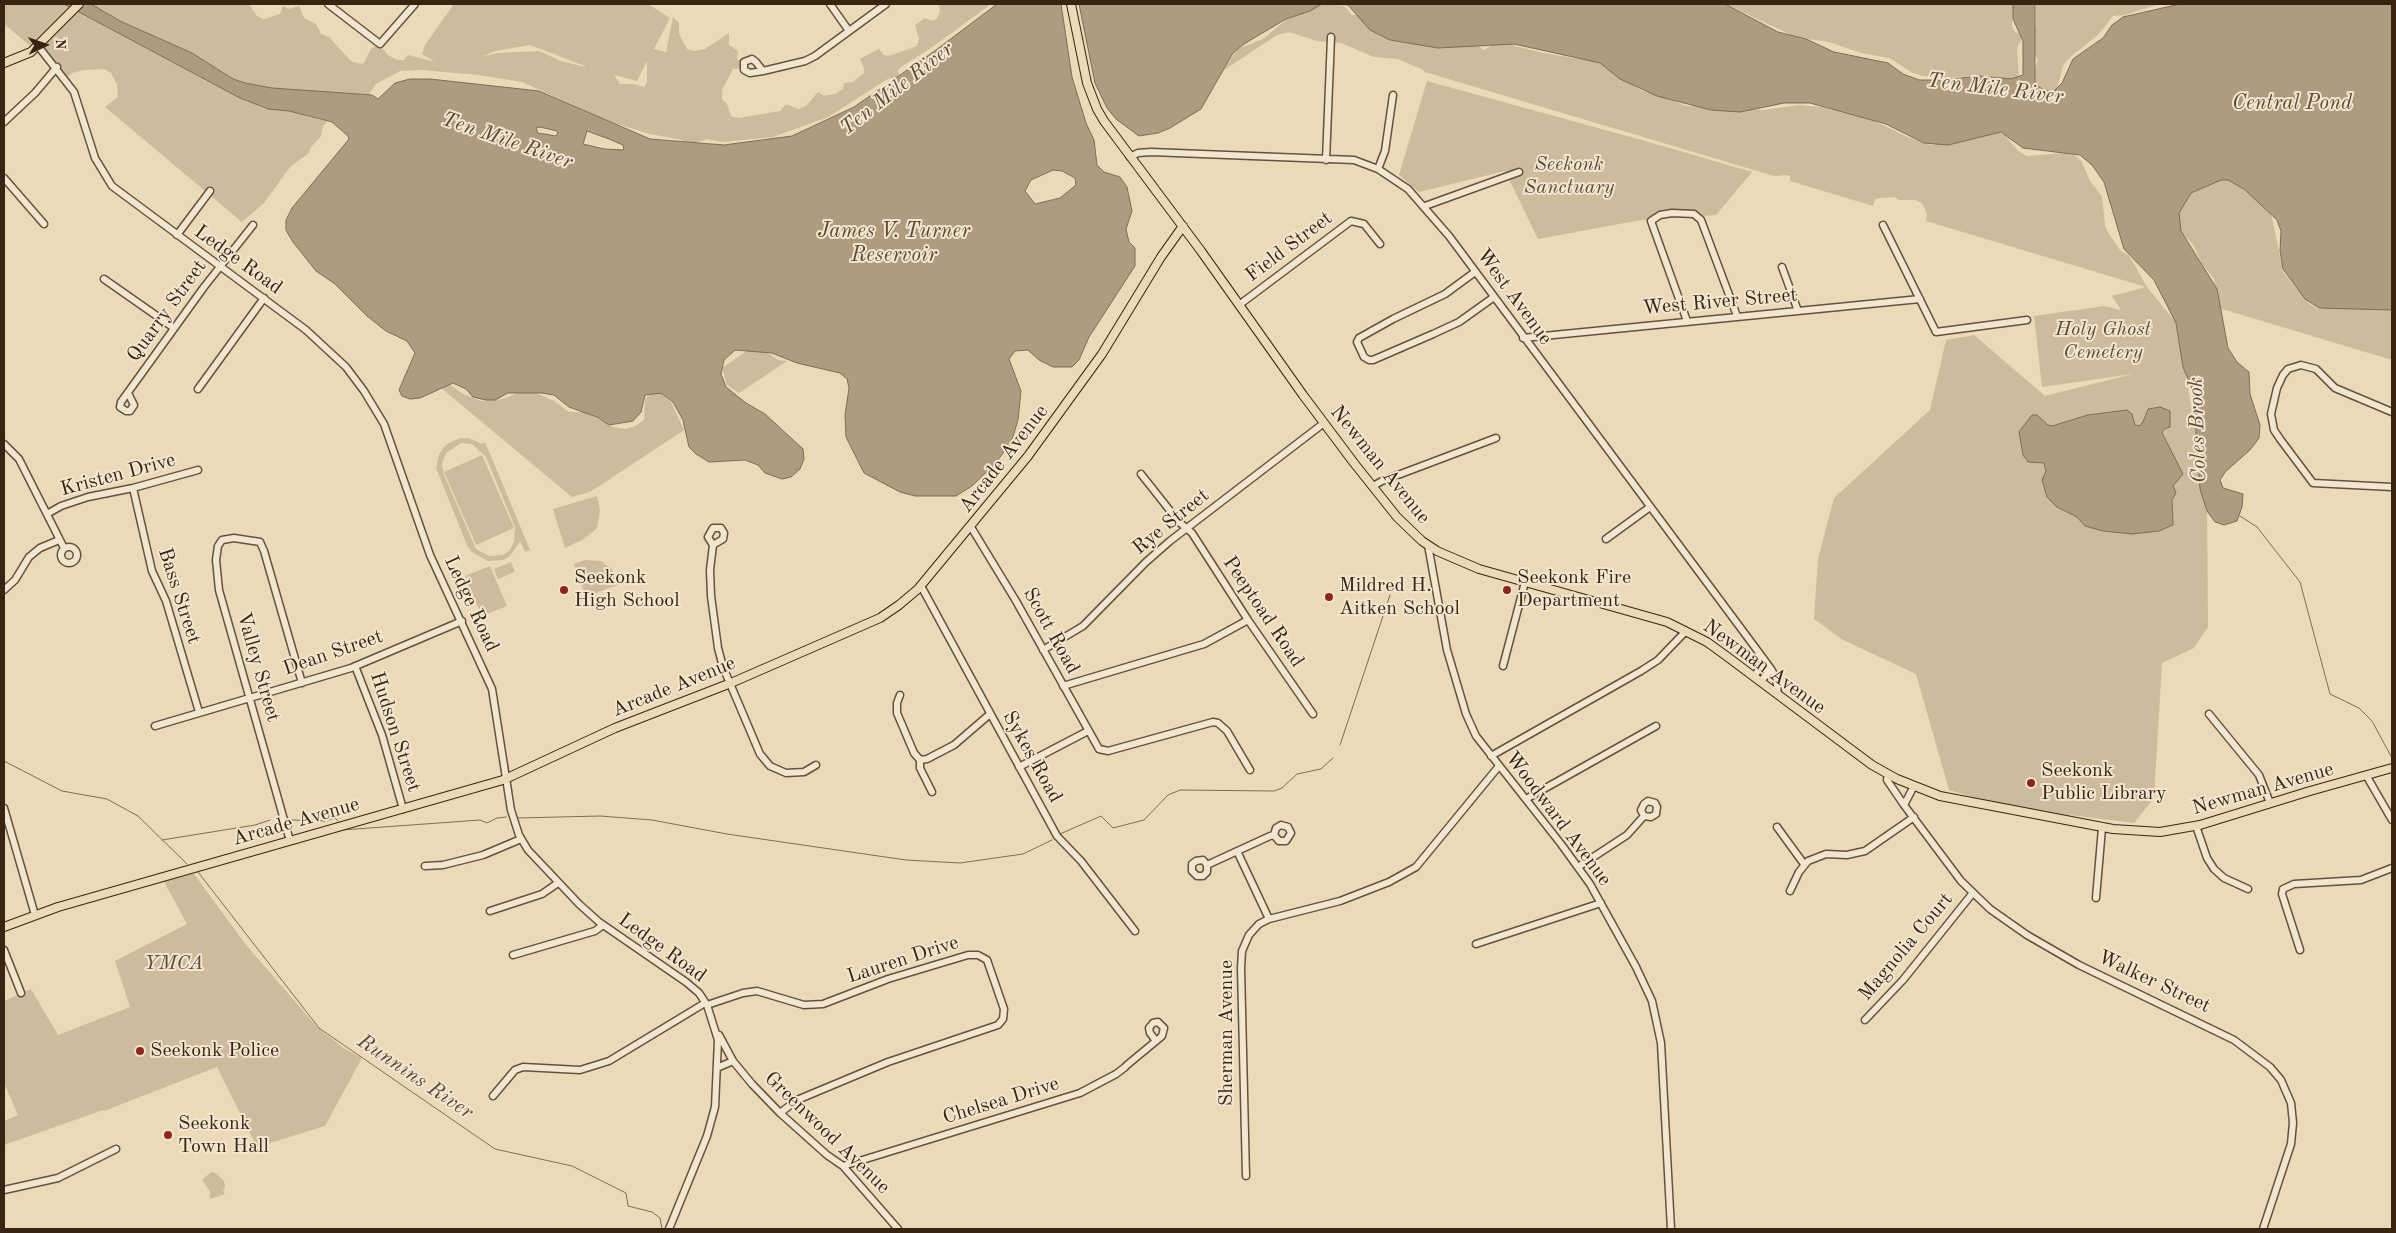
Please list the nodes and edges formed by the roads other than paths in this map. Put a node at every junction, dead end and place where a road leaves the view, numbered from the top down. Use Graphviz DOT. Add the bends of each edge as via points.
graph roads {
  1 [pos="328,4"];
  2 [pos="414,4"];
  3 [pos="830,4"];
  4 [pos="886,4"];
  5 [pos="1071,5"];
  6 [pos="76,7"];
  7 [pos="849,31"];
  8 [pos="1330,37"];
  9 [pos="38,46"];
  10 [pos="4,63"];
  11 [pos="57,67"];
  12 [pos="762,70"];
  13 [pos="1393,95"];
  14 [pos="4,122"];
  15 [pos="1130,157"];
  16 [pos="1326,160"];
  17 [pos="1378,169"];
  18 [pos="1519,172"];
  19 [pos="4,178"];
  20 [pos="210,190"];
  21 [pos="1425,206"];
  22 [pos="44,224"];
  23 [pos="253,225"];
  24 [pos="1883,225"];
  25 [pos="1183,226"];
  26 [pos="177,235"];
  27 [pos="1380,244"];
  28 [pos="220,266"];
  29 [pos="1782,268"];
  30 [pos="1475,272"];
  31 [pos="104,278"];
  32 [pos="1494,297"];
  33 [pos="264,298"];
  34 [pos="1920,298"];
  35 [pos="1239,305"];
  36 [pos="1798,311"];
  37 [pos="1737,316"];
  38 [pos="1688,320"];
  39 [pos="2027,320"];
  40 [pos="174,328"];
  41 [pos="1523,338"];
  42 [pos="198,389"];
  43 [pos="128,393"];
  44 [pos="2392,412"];
  45 [pos="1324,423"];
  46 [pos="1496,438"];
  47 [pos="4,444"];
  48 [pos="198,470"];
  49 [pos="1141,474"];
  50 [pos="1373,486"];
  51 [pos="2392,487"];
  52 [pos="133,488"];
  53 [pos="1650,507"];
  54 [pos="47,514"];
  55 [pos="971,527"];
  56 [pos="1186,528"];
  57 [pos="1606,539"];
  58 [pos="60,540"];
  59 [pos="713,545"];
  60 [pos="1428,545"];
  61 [pos="64,548"];
  62 [pos="1525,582"];
  63 [pos="921,586"];
  64 [pos="4,590"];
  65 [pos="1248,620"];
  66 [pos="462,621"];
  67 [pos="1686,631"];
  68 [pos="1043,650"];
  69 [pos="1763,658"];
  70 [pos="355,666"];
  71 [pos="1503,666"];
  72 [pos="1771,669"];
  73 [pos="1757,679"];
  74 [pos="302,683"];
  75 [pos="731,683"];
  76 [pos="1063,686"];
  77 [pos="1778,694"];
  78 [pos="900,695"];
  79 [pos="250,698"];
  80 [pos="199,712"];
  81 [pos="990,714"];
  82 [pos="1313,714"];
  83 [pos="2209,714"];
  84 [pos="155,726"];
  85 [pos="1656,726"];
  86 [pos="1088,731"];
  87 [pos="1491,756"];
  88 [pos="920,760"];
  89 [pos="816,765"];
  90 [pos="1499,766"];
  91 [pos="1019,767"];
  92 [pos="2392,768"];
  93 [pos="1250,770"];
  94 [pos="1888,774"];
  95 [pos="2366,775"];
  96 [pos="506,779"];
  97 [pos="1914,786"];
  98 [pos="932,792"];
  99 [pos="1526,799"];
  100 [pos="2270,803"];
  101 [pos="1904,805"];
  102 [pos="4,808"];
  103 [pos="403,809"];
  104 [pos="1644,816"];
  105 [pos="1914,817"];
  106 [pos="2392,820"];
  107 [pos="2196,826"];
  108 [pos="1777,827"];
  109 [pos="2102,828"];
  110 [pos="1274,835"];
  111 [pos="521,838"];
  112 [pos="290,841"];
  113 [pos="1237,851"];
  114 [pos="1804,864"];
  115 [pos="1207,865"];
  116 [pos="425,866"];
  117 [pos="1578,867"];
  118 [pos="2392,868"];
  119 [pos="558,882"];
  120 [pos="2248,889"];
  121 [pos="1790,891"];
  122 [pos="1972,894"];
  123 [pos="2096,898"];
  124 [pos="1601,903"];
  125 [pos="490,911"];
  126 [pos="35,915"];
  127 [pos="1269,918"];
  128 [pos="603,925"];
  129 [pos="4,927"];
  130 [pos="1134,931"];
  131 [pos="1476,944"];
  132 [pos="4,950"];
  133 [pos="2300,950"];
  134 [pos="514,955"];
  135 [pos="21,993"];
  136 [pos="706,1004"];
  137 [pos="1865,1020"];
  138 [pos="716,1030"];
  139 [pos="1156,1041"];
  140 [pos="734,1061"];
  141 [pos="718,1068"];
  142 [pos="493,1096"];
  143 [pos="780,1113"];
  144 [pos="116,1149"];
  145 [pos="843,1166"];
  146 [pos="1246,1176"];
  147 [pos="4,1190"];
  148 [pos="669,1229"];
  149 [pos="898,1229"];
  150 [pos="1671,1229"];
  151 [pos="2263,1229"];
  1 -- 2 [label="street" via="380,44"];
  3 -- 7 [label="street"];
  4 -- 7 [label="street"];
  5 -- 15 [label="main road, Newman Avenue" via="1091,97"];
  6 -- 9 [label="main road"];
  7 -- 12 [label="street" via="806,61"];
  8 -- 16 [label="street"];
  9 -- 10 [label="main road" via="25,56"];
  9 -- 11 [label="street, Ledge Road"];
  11 -- 14 [label="street"];
  11 -- 26 [label="street, Ledge Road" via="74,92 95,158 108,180 117,191"];
  13 -- 17 [label="street" via="1385,151"];
  15 -- 16 [label="street, West Avenue" via="1138,152 1151,152"];
  15 -- 25 [label="main road, Newman Avenue"];
  16 -- 17 [label="street, West Avenue" via="1354,160"];
  17 -- 21 [label="street, West Avenue" via="1408,189"];
  18 -- 21 [label="street"];
  19 -- 22 [label="street"];
  20 -- 26 [label="street"];
  21 -- 30 [label="street, West Avenue"];
  23 -- 28 [label="street, Quarry Street"];
  24 -- 34 [label="street"];
  25 -- 35 [label="main road, Newman Avenue"];
  25 -- 55 [label="main road, Arcade Avenue" via="1075,392"];
  26 -- 28 [label="street, Ledge Road"];
  27 -- 35 [label="street, Field Street" via="1364,224 1351,221"];
  28 -- 33 [label="street, Ledge Road"];
  28 -- 40 [label="street, Quarry Street"];
  29 -- 36 [label="street"];
  30 -- 32 [label="street, West Avenue"];
  30 -- 32 [label="street" via="1445,294 1359,338 1357,342 1361,352 1369,360 1459,322"];
  31 -- 40 [label="street"];
  32 -- 41 [label="street, West Avenue"];
  33 -- 42 [label="street"];
  33 -- 66 [label="street, Ledge Road" via="306,330 346,367 377,409 404,476 430,555"];
  34 -- 36 [label="street, West River Street"];
  34 -- 39 [label="street" via="1936,332"];
  35 -- 45 [label="main road, Newman Avenue"];
  36 -- 37 [label="street, West River Street"];
  37 -- 38 [label="street, West River Street"];
  37 -- 38 [label="street" via="1697,216 1683,213 1660,215 1652,221"];
  38 -- 41 [label="street, West River Street"];
  40 -- 43 [label="street, Quarry Street"];
  41 -- 53 [label="street, West Avenue"];
  44 -- 51 [label="street" via="2334,388 2316,369 2301,364 2288,369 2283,375 2271,414 2274,430 2313,483"];
  45 -- 50 [label="main road, Newman Avenue"];
  45 -- 56 [label="street, Rye Street"];
  46 -- 50 [label="street"];
  47 -- 54 [label="street" via="19,459"];
  48 -- 52 [label="street, Kristen Drive"];
  49 -- 56 [label="street, Peeptoad Road"];
  50 -- 60 [label="main road, Newman Avenue" via="1397,517"];
  52 -- 54 [label="street, Kristen Drive" via="88,497"];
  52 -- 80 [label="street, Bass Street" via="152,571 166,601"];
  53 -- 57 [label="street"];
  53 -- 69 [label="street, West Avenue"];
  54 -- 58 [label="street"];
  55 -- 63 [label="main road, Arcade Avenue"];
  55 -- 68 [label="street, Scott Road"];
  56 -- 65 [label="street, Peeptoad Road"];
  56 -- 68 [label="street, Rye Street" via="1146,562 1083,626"];
  58 -- 61 [label="street"];
  58 -- 64 [label="street" via="40,548"];
  59 -- 75 [label="street" via="710,570 717,641"];
  60 -- 62 [label="main road, Newman Avenue" via="1458,561"];
  60 -- 87 [label="street, Woodward Avenue" via="1453,674 1476,736"];
  62 -- 67 [label="main road, Newman Avenue" via="1667,622"];
  62 -- 71 [label="street"];
  63 -- 75 [label="main road, Arcade Avenue" via="900,606 880,618"];
  63 -- 81 [label="street, Sykes Road"];
  65 -- 76 [label="street" via="1204,644"];
  65 -- 82 [label="street, Peeptoad Road"];
  66 -- 70 [label="street, Dean Street"];
  66 -- 96 [label="street, Ledge Road" via="492,689"];
  67 -- 73 [label="main road, Newman Avenue" via="1707,642"];
  67 -- 87 [label="street" via="1658,660 1641,671"];
  68 -- 76 [label="street, Scott Road"];
  69 -- 72 [label="street, West Avenue"];
  69 -- 73 [label="street"];
  70 -- 74 [label="street, Dean Street"];
  70 -- 103 [label="street, Hudson Street" via="382,735"];
  72 -- 73 [label="street"];
  72 -- 77 [label="street, West Avenue"];
  73 -- 77 [label="main road, Newman Avenue"];
  74 -- 79 [label="street, Dean Street"];
  74 -- 79 [label="street, Valley Street" via="261,544 252,539 222,540 216,560 219,590"];
  75 -- 89 [label="street" via="760,754 770,766 786,773 804,772"];
  75 -- 96 [label="main road, Arcade Avenue" via="642,716"];
  76 -- 86 [label="street, Scott Road"];
  77 -- 94 [label="main road, Newman Avenue" via="1846,748"];
  78 -- 88 [label="street" via="897,713"];
  79 -- 80 [label="street, Dean Street"];
  79 -- 112 [label="street, Valley Street"];
  80 -- 84 [label="street, Dean Street"];
  81 -- 88 [label="street" via="954,745"];
  81 -- 91 [label="street, Sykes Road"];
  83 -- 100 [label="street" via="2254,769"];
  85 -- 99 [label="street"];
  86 -- 91 [label="street"];
  86 -- 93 [label="street, Scott Road" via="1102,750 1218,723 1227,731"];
  87 -- 90 [label="street, Woodward Avenue"];
  88 -- 98 [label="street" via="920,768"];
  90 -- 99 [label="street, Woodward Avenue"];
  90 -- 127 [label="street, Sherman Avenue" via="1416,867 1389,882 1340,901"];
  91 -- 130 [label="street, Sykes Road" via="1057,836 1081,861"];
  92 -- 95 [label="main road, Newman Avenue"];
  94 -- 97 [label="main road, Newman Avenue"];
  94 -- 101 [label="street, Walker Street" via="1887,780"];
  95 -- 100 [label="main road, Newman Avenue"];
  95 -- 106 [label="street"];
  96 -- 103 [label="main road, Arcade Avenue"];
  96 -- 111 [label="street, Ledge Road" via="515,827"];
  97 -- 101 [label="street"];
  97 -- 109 [label="main road, Newman Avenue" via="1940,796"];
  99 -- 117 [label="street, Woodward Avenue"];
  100 -- 107 [label="main road, Newman Avenue"];
  101 -- 105 [label="street, Walker Street"];
  102 -- 126 [label="street"];
  103 -- 112 [label="main road, Arcade Avenue"];
  104 -- 117 [label="street" via="1623,838"];
  105 -- 114 [label="street" via="1865,851 1822,855"];
  105 -- 122 [label="street, Walker Street"];
  107 -- 109 [label="main road, Newman Avenue" via="2160,832"];
  107 -- 120 [label="street" via="2214,869 2224,878"];
  108 -- 114 [label="street"];
  109 -- 123 [label="street"];
  110 -- 113 [label="street"];
  111 -- 116 [label="street" via="483,855 443,866"];
  111 -- 119 [label="street, Ledge Road"];
  112 -- 126 [label="main road, Arcade Avenue"];
  113 -- 115 [label="street"];
  113 -- 127 [label="street"];
  114 -- 121 [label="street"];
  117 -- 124 [label="street, Woodward Avenue"];
  118 -- 133 [label="street" via="2361,880 2287,886 2282,891"];
  119 -- 125 [label="street" via="542,894"];
  119 -- 128 [label="street, Ledge Road"];
  122 -- 137 [label="street, Magnolia Court" via="1903,980"];
  122 -- 151 [label="street, Walker Street" via="2008,922 2079,965 2234,1040 2270,1067 2281,1080 2291,1103 2293,1123 2291,1144"];
  124 -- 131 [label="street"];
  124 -- 150 [label="street, Woodward Avenue" via="1636,967 1657,1016 1663,1063"];
  126 -- 129 [label="main road, Arcade Avenue"];
  127 -- 146 [label="street, Sherman Avenue" via="1252,931 1242,951"];
  128 -- 134 [label="street" via="595,931"];
  128 -- 136 [label="street, Ledge Road" via="686,982"];
  132 -- 135 [label="street"];
  136 -- 138 [label="street, Ledge Road"];
  136 -- 142 [label="street" via="609,1061 580,1070 515,1070"];
  136 -- 143 [label="street, Lauren Drive" via="757,992 804,1005 823,1004 888,979 968,955 978,955 987,960 1004,1009 1004,1017 998,1025 888,1062 797,1100"];
  138 -- 140 [label="street, Greenwood Avenue"];
  138 -- 141 [label="street, Ledge Road"];
  139 -- 145 [label="street, Chelsea Drive" via="1116,1074 1080,1093"];
  140 -- 141 [label="street"];
  140 -- 143 [label="street, Greenwood Avenue"];
  141 -- 148 [label="street, Ledge Road" via="715,1107 707,1136"];
  143 -- 145 [label="street, Greenwood Avenue" via="826,1155"];
  144 -- 147 [label="street" via="53,1180"];
  145 -- 149 [label="street, Greenwood Avenue"];
}
